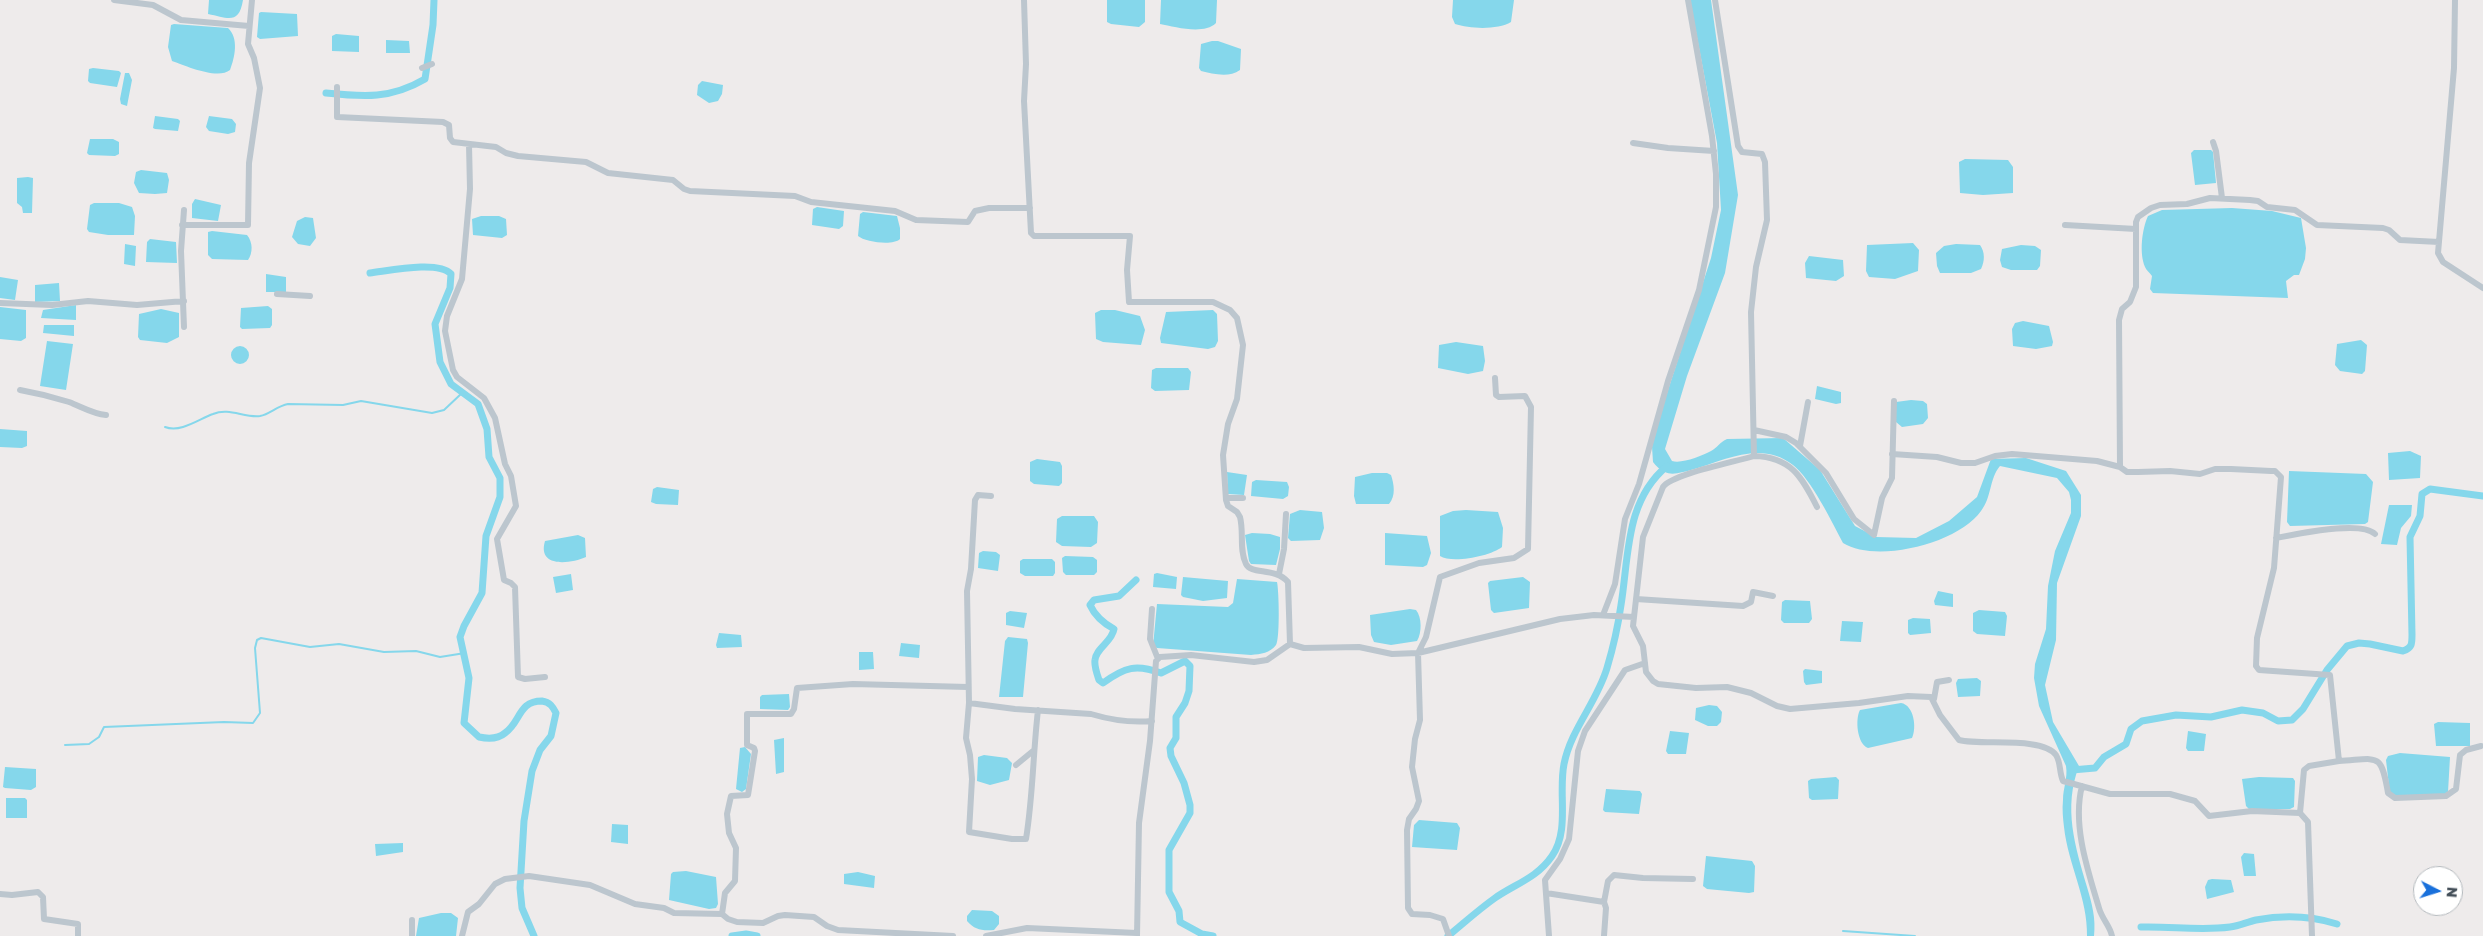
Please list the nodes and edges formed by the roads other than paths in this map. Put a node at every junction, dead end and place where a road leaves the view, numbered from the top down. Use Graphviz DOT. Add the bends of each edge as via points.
graph roads {
  1 [pos="114,0"];
  2 [pos="252,0"];
  3 [pos="1024,0"];
  4 [pos="1688,0"];
  5 [pos="1715,0"];
  6 [pos="2455,0"];
  7 [pos="249,26"];
  8 [pos="432,64"];
  9 [pos="422,68"];
  10 [pos="336,87"];
  11 [pos="2213,142"];
  12 [pos="1633,143"];
  13 [pos="469,145"];
  14 [pos="1714,151"];
  15 [pos="2222,198"];
  16 [pos="1030,208"];
  17 [pos="184,210"];
  18 [pos="182,225"];
  19 [pos="2065,225"];
  20 [pos="2136,229"];
  21 [pos="2439,242"];
  22 [pos="2483,288"];
  23 [pos="277,294"];
  24 [pos="310,296"];
  25 [pos="184,301"];
  26 [pos="0,303"];
  27 [pos="184,327"];
  28 [pos="1495,378"];
  29 [pos="20,390"];
  30 [pos="1894,401"];
  31 [pos="1808,402"];
  32 [pos="106,416"];
  33 [pos="1754,432"];
  34 [pos="1800,446"];
  35 [pos="1754,454"];
  36 [pos="1892,454"];
  37 [pos="2120,467"];
  38 [pos="992,496"];
  39 [pos="1243,498"];
  40 [pos="1226,500"];
  41 [pos="1817,507"];
  42 [pos="1286,514"];
  43 [pos="2375,534"];
  44 [pos="2276,538"];
  45 [pos="1279,574"];
  46 [pos="1773,596"];
  47 [pos="1636,599"];
  48 [pos="1152,609"];
  49 [pos="1604,615"];
  50 [pos="1632,617"];
  51 [pos="1290,644"];
  52 [pos="1418,653"];
  53 [pos="1158,659"];
  54 [pos="1645,663"];
  55 [pos="545,677"];
  56 [pos="1949,680"];
  57 [pos="968,687"];
  58 [pos="1934,699"];
  59 [pos="969,703"];
  60 [pos="1038,710"];
  61 [pos="1152,721"];
  62 [pos="2481,746"];
  63 [pos="1033,750"];
  64 [pos="2339,761"];
  65 [pos="1016,765"];
  66 [pos="2080,786"];
  67 [pos="2300,812"];
  68 [pos="1693,878"];
  69 [pos="1546,893"];
  70 [pos="0,894"];
  71 [pos="1604,902"];
  72 [pos="722,914"];
  73 [pos="412,920"];
  74 [pos="1137,934"];
  75 [pos="78,936"];
  76 [pos="412,936"];
  77 [pos="462,936"];
  78 [pos="953,936"];
  79 [pos="986,936"];
  80 [pos="1449,936"];
  81 [pos="1549,936"];
  82 [pos="1604,936"];
  83 [pos="2112,936"];
  84 [pos="2312,936"];
  1 -- 7 [label="street" via="153,5 181,20"];
  2 -- 7 [label="street"];
  3 -- 16 [label="street" via="1024,101"];
  4 -- 14 [label="street"];
  5 -- 33 [label="street" via="1738,146 1742,152 1762,154 1765,162 1767,220 1750,312"];
  6 -- 21 [label="street" via="2454,68"];
  7 -- 18 [label="street" via="248,44 260,88 249,163 248,225"];
  8 -- 9 [label="street"];
  10 -- 13 [label="street" via="337,117 443,122 449,125 451,141"];
  11 -- 15 [label="street"];
  12 -- 14 [label="street"];
  13 -- 16 [label="street" via="496,147 518,156 586,162 608,174 674,180 690,191 796,196 811,202 895,211 916,220 965,223 978,210"];
  13 -- 55 [label="street" via="469,199 462,279 444,331 457,377 490,406 500,435 504,464 511,476 516,506 514,514 501,529 498,547 504,580 515,587 518,676 525,679"];
  14 -- 49 [label="street" via="1716,207 1704,272 1643,472 1625,519 1615,584"];
  15 -- 20 [label="street" via="2151,208 2138,217"];
  15 -- 21 [label="street" via="2258,201 2267,207 2295,210 2317,225 2384,228 2400,240"];
  16 -- 40 [label="street" via="1030,230 1034,236 1130,236 1129,302 1213,302 1230,310 1237,318 1243,345 1237,399 1228,424 1223,455"];
  17 -- 18 [label="street"];
  18 -- 25 [label="street"];
  19 -- 20 [label="street"];
  20 -- 37 [label="street" via="2136,287 2119,320"];
  21 -- 22 [label="street" via="2439,256 2443,262"];
  23 -- 24 [label="street"];
  25 -- 26 [label="street" via="137,305 88,301 52,305"];
  25 -- 27 [label="street"];
  28 -- 52 [label="street" via="1496,395 1525,396 1531,407 1528,549 1514,558 1479,563 1440,577 1426,637"];
  29 -- 32 [label="street" via="43,394"];
  30 -- 36 [label="street"];
  31 -- 34 [label="street"];
  33 -- 34 [label="street" via="1786,437"];
  33 -- 35 [label="street"];
  34 -- 36 [label="street" via="1826,473 1854,518 1874,535 1882,498 1892,478"];
  35 -- 41 [label="street" via="1790,467 1801,478"];
  35 -- 47 [label="street" via="1666,482 1643,537"];
  36 -- 37 [label="street" via="1975,463 2012,454 2097,461"];
  37 -- 44 [label="street" via="2127,472 2194,474 2216,469 2275,471 2281,477"];
  38 -- 57 [label="street" via="978,495 975,500 971,569 966,591"];
  39 -- 40 [label="street"];
  40 -- 45 [label="street" via="1226,504 1240,517 1243,558 1247,567"];
  42 -- 45 [label="street"];
  43 -- 44 [label="street" via="2371,530 2324,530"];
  44 -- 64 [label="street" via="2273,575 2257,638 2256,666 2259,670 2330,676"];
  45 -- 51 [label="street" via="1288,582"];
  46 -- 47 [label="street" via="1753,592 1751,602 1743,606"];
  47 -- 50 [label="street"];
  48 -- 53 [label="street" via="1150,639"];
  49 -- 50 [label="street"];
  49 -- 52 [label="street" via="1560,619"];
  50 -- 54 [label="street" via="1632,626 1644,646"];
  51 -- 52 [label="street" via="1304,648 1359,647 1392,654"];
  51 -- 53 [label="street" via="1267,660 1254,662 1191,655"];
  52 -- 80 [label="street" via="1420,720 1412,767 1419,796 1407,830 1408,908 1412,914 1443,919"];
  53 -- 61 [label="street"];
  54 -- 58 [label="street" via="1646,672 1658,684 1728,687 1790,709 1908,696"];
  54 -- 69 [label="street" via="1625,670 1585,731 1578,751 1569,839 1545,880"];
  56 -- 58 [label="street" via="1937,682"];
  57 -- 59 [label="street"];
  57 -- 72 [label="street" via="853,684 797,688 791,714 748,714 747,745 755,751 748,794 731,796 727,814 729,833 736,848 735,873 734,881 725,893"];
  58 -- 66 [label="street" via="1940,715 1959,740 2040,745 2056,754 2063,781"];
  59 -- 60 [label="street"];
  59 -- 63 [label="street" via="966,738 972,779 969,832 1026,840 1034,781"];
  60 -- 61 [label="street" via="1091,714 1124,721"];
  60 -- 63 [label="street"];
  61 -- 74 [label="street" via="1139,823"];
  62 -- 64 [label="street" via="2460,755 2456,789 2446,796 2395,798 2388,792 2384,768 2378,761"];
  63 -- 65 [label="street"];
  64 -- 67 [label="street" via="2309,766 2304,770"];
  66 -- 67 [label="street" via="2110,794 2170,794 2195,801 2209,816 2252,811"];
  66 -- 83 [label="street" via="2082,844 2099,909"];
  67 -- 84 [label="street" via="2308,822"];
  68 -- 71 [label="street" via="1614,875 1608,880"];
  69 -- 71 [label="street"];
  69 -- 81 [label="street"];
  70 -- 75 [label="street" via="38,892 43,897 44,918 78,924"];
  71 -- 82 [label="street"];
  72 -- 77 [label="street" via="674,913 664,908 635,904 596,886 517,877 495,884 468,912"];
  72 -- 78 [label="street" via="737,922 763,923 784,915 814,917 838,930"];
  73 -- 76 [label="street"];
  74 -- 79 [label="street" via="1028,928"];
}
